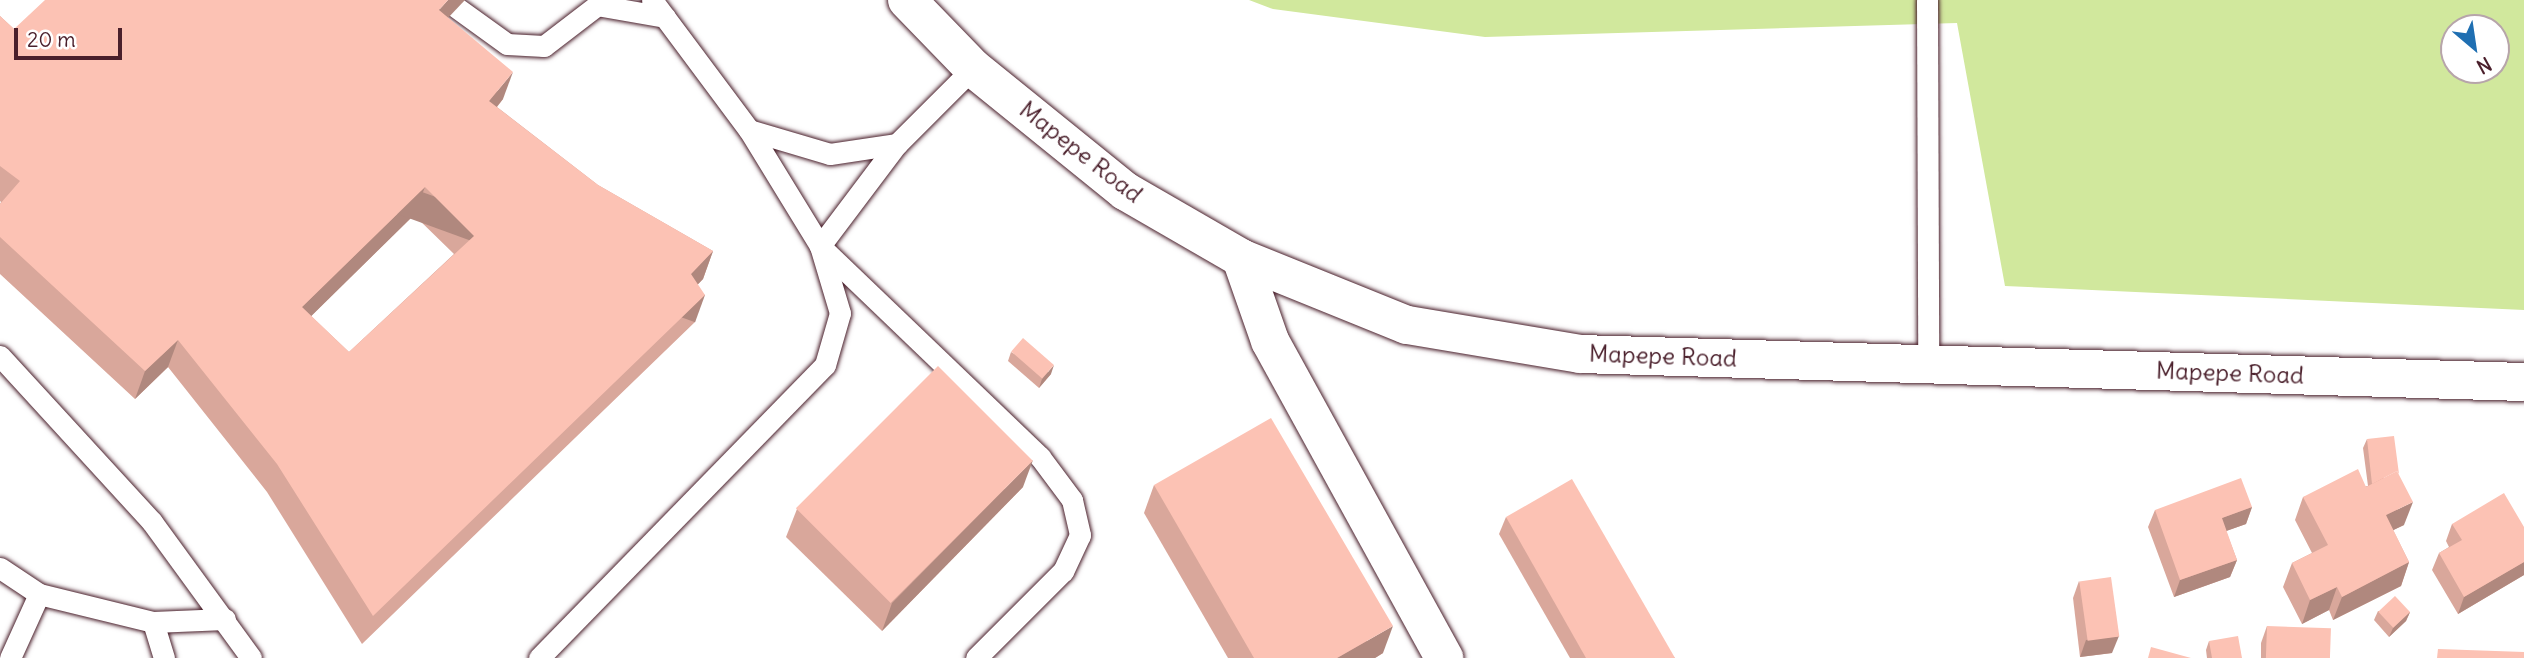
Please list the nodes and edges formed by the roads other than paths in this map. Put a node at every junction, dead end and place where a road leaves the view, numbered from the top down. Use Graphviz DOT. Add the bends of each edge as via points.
graph roads {
  1 [pos="446,0"];
  2 [pos="907,0"];
  3 [pos="1927,0"];
  4 [pos="603,3"];
  5 [pos="659,8"];
  6 [pos="973,68"];
  7 [pos="749,130"];
  8 [pos="897,144"];
  9 [pos="820,246"];
  10 [pos="1241,258"];
  11 [pos="0,356"];
  12 [pos="1928,365"];
  13 [pos="2524,382"];
  14 [pos="0,568"];
  15 [pos="39,594"];
  16 [pos="225,619"];
  17 [pos="153,622"];
  18 [pos="10,658"];
  19 [pos="164,658"];
  20 [pos="251,658"];
  21 [pos="539,658"];
  22 [pos="976,658"];
  23 [pos="1444,658"];
  1 -- 4 [label="lane" via="506,44 544,46"];
  2 -- 6 [label="street, Mapepe Road"];
  3 -- 12 [label="lane"];
  4 -- 5 [label="lane"];
  5 -- 7 [label="lane"];
  6 -- 8 [label="lane"];
  6 -- 10 [label="street, Mapepe Road" via="1125,191"];
  7 -- 8 [label="lane" via="830,155"];
  7 -- 9 [label="lane"];
  8 -- 9 [label="lane"];
  9 -- 21 [label="lane" via="840,313 825,365"];
  9 -- 22 [label="lane" via="1040,457 1072,500 1080,536 1063,571"];
  10 -- 12 [label="street, Mapepe Road" via="1407,325 1580,354"];
  10 -- 23 [label="street" via="1270,341"];
  11 -- 16 [label="lane" via="152,522"];
  12 -- 13 [label="street, Mapepe Road"];
  14 -- 15 [label="lane"];
  15 -- 17 [label="lane"];
  15 -- 18 [label="lane"];
  16 -- 17 [label="lane"];
  16 -- 20 [label="lane"];
  17 -- 19 [label="lane"];
}
